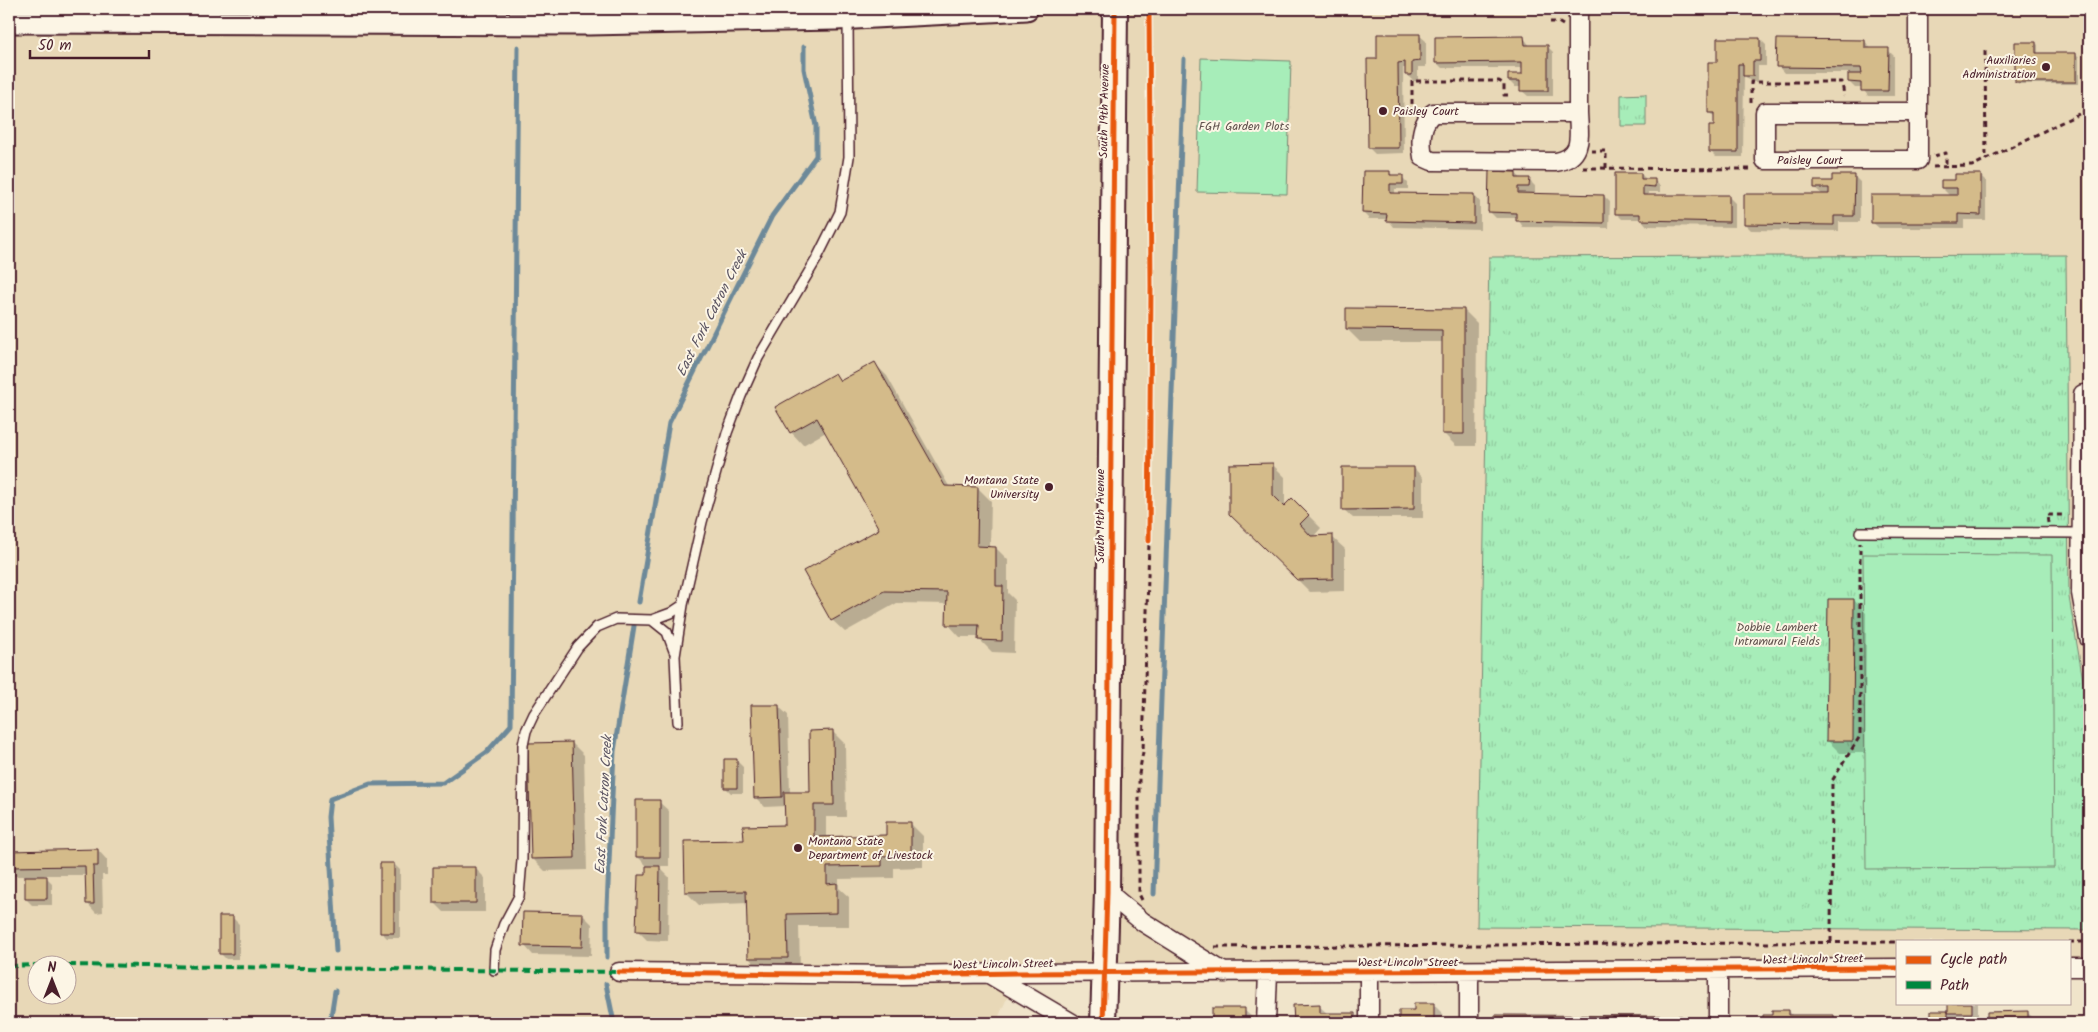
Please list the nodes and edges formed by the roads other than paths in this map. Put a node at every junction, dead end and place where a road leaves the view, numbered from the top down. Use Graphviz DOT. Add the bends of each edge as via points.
graph roads {
  1 [pos="1027,9"];
  2 [pos="1115,9"];
  3 [pos="1578,9"];
  4 [pos="1918,9"];
  5 [pos="461,17"];
  6 [pos="848,19"];
  7 [pos="9,22"];
  8 [pos="1918,112"];
  9 [pos="1578,113"];
  10 [pos="2083,394"];
  11 [pos="2086,416"];
  12 [pos="1860,532"];
  13 [pos="2084,544"];
  14 [pos="683,605"];
  15 [pos="652,620"];
  16 [pos="2089,638"];
  17 [pos="675,656"];
  18 [pos="678,722"];
  19 [pos="1108,892"];
  20 [pos="2089,966"];
  21 [pos="2070,967"];
  22 [pos="1896,968"];
  23 [pos="494,970"];
  24 [pos="1718,970"];
  25 [pos="619,972"];
  26 [pos="1369,972"];
  27 [pos="1469,972"];
  28 [pos="1103,973"];
  29 [pos="1226,973"];
  30 [pos="1268,973"];
  31 [pos="988,974"];
  32 [pos="1072,1023"];
  33 [pos="1103,1023"];
  34 [pos="1266,1023"];
  35 [pos="1369,1023"];
  36 [pos="1469,1023"];
  37 [pos="1718,1023"];
  1 -- 6 [label="street"];
  2 -- 19 [label="main road, South 19th Avenue"];
  3 -- 9 [label="street"];
  4 -- 8 [label="street"];
  5 -- 6 [label="street" via="599,24"];
  5 -- 7 [label="street"];
  6 -- 14 [label="lane" via="849,157 840,212 816,260 758,358 741,396 714,474"];
  8 -- 8 [label="street, Paisley Court" via="1922,163 1765,160 1765,112"];
  9 -- 9 [label="street" via="1433,113 1426,119 1421,145 1423,157 1446,162 1556,162 1576,159"];
  10 -- 11 [label="street"];
  11 -- 13 [label="street"];
  12 -- 13 [label="lane" via="2048,533"];
  13 -- 16 [label="street" via="2081,592"];
  14 -- 15 [label="lane"];
  14 -- 17 [label="lane"];
  15 -- 17 [label="lane" via="667,632"];
  15 -- 23 [label="lane" via="616,619 596,627 578,647 526,731 519,896 495,950"];
  17 -- 18 [label="lane"];
  19 -- 28 [label="main road, South 19th Avenue"];
  19 -- 29 [label="street" via="1143,922"];
  20 -- 21 [label="street"];
  22 -- 24 [label="street, West Lincoln Street"];
  24 -- 27 [label="street, West Lincoln Street"];
  24 -- 37 [label="street"];
  25 -- 31 [label="street, West Lincoln Street"];
  26 -- 27 [label="street, West Lincoln Street"];
  26 -- 30 [label="street, West Lincoln Street"];
  26 -- 35 [label="street"];
  27 -- 36 [label="street"];
  28 -- 29 [label="street, West Lincoln Street"];
  28 -- 31 [label="street, West Lincoln Street"];
  28 -- 33 [label="main road, South 19th Avenue"];
  29 -- 30 [label="street, West Lincoln Street"];
  30 -- 34 [label="street"];
  31 -- 32 [label="street, West Lincoln Street"];
}
